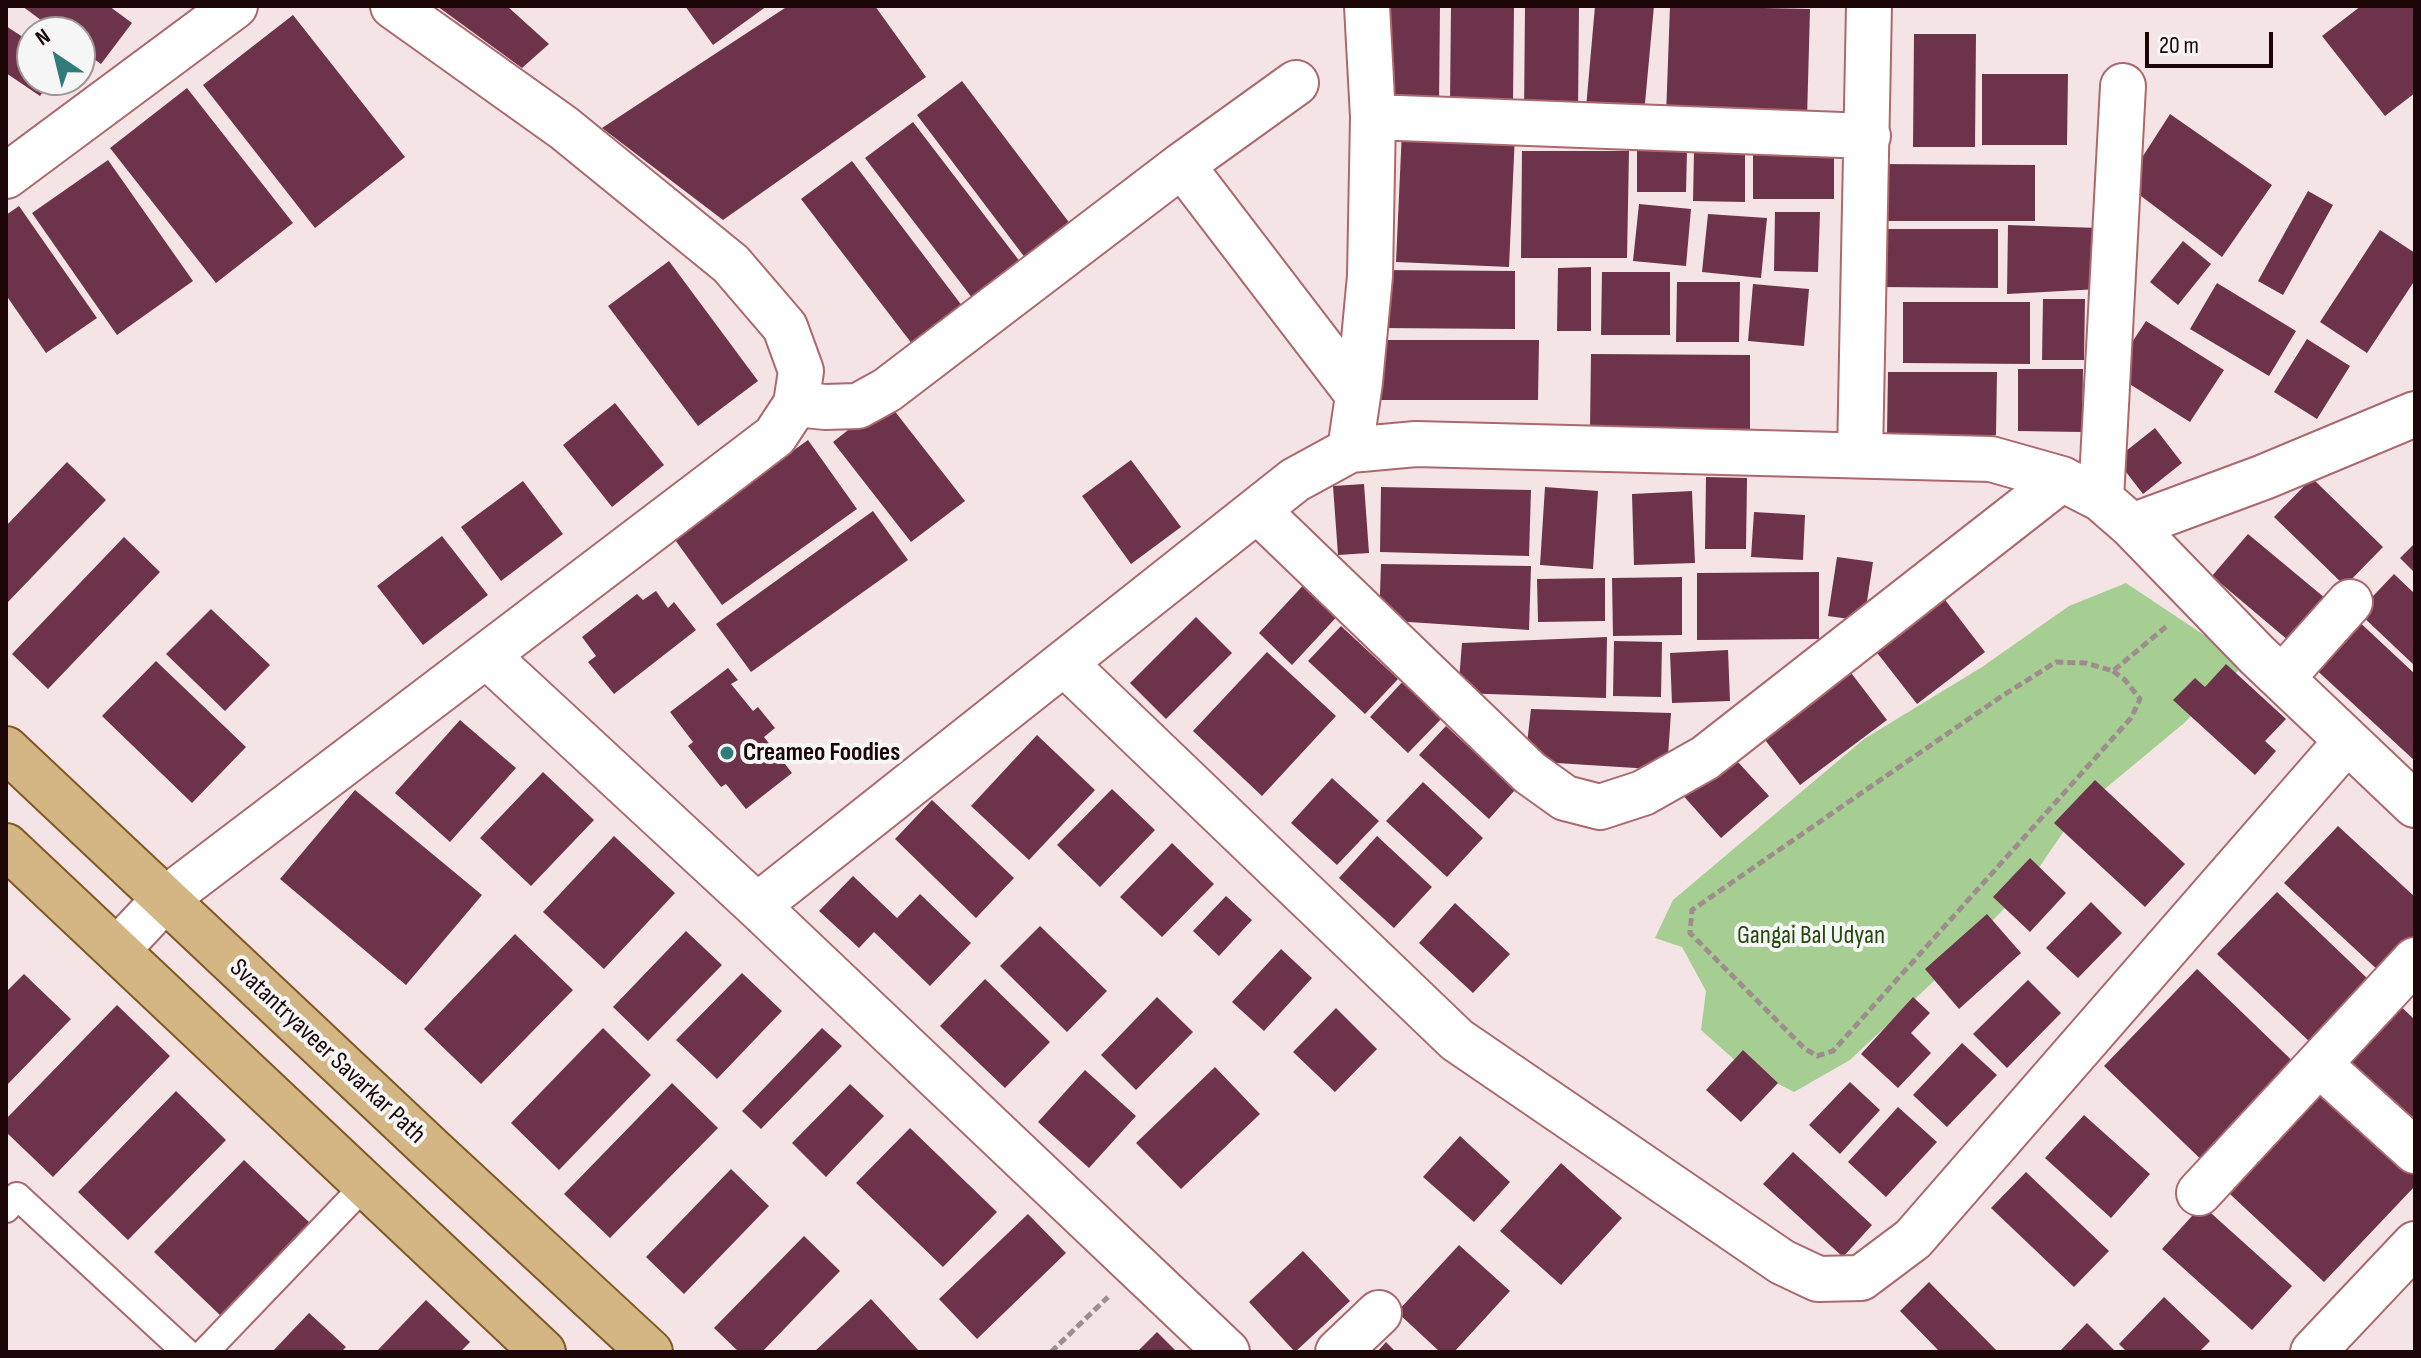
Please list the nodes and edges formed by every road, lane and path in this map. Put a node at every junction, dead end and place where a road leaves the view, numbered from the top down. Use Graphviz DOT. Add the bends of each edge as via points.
graph roads {
  1 [pos="235,6"];
  2 [pos="393,6"];
  3 [pos="1367,6"];
  4 [pos="1868,13"];
  5 [pos="1296,83"];
  6 [pos="2123,86"];
  7 [pos="1373,117"];
  8 [pos="1868,136"];
  9 [pos="1182,165"];
  10 [pos="6,176"];
  11 [pos="1358,395"];
  12 [pos="796,404"];
  13 [pos="2415,414"];
  14 [pos="1350,450"];
  15 [pos="1860,455"];
  16 [pos="2062,479"];
  17 [pos="1257,510"];
  18 [pos="2116,512"];
  19 [pos="2202,596"];
  20 [pos="2350,602"];
  21 [pos="487,656"];
  22 [pos="1064,663"];
  23 [pos="2113,671"];
  24 [pos="2282,678"];
  25 [pos="2347,741"];
  26 [pos="6,749"];
  27 [pos="2415,805"];
  28 [pos="6,846"];
  29 [pos="164,900"];
  30 [pos="757,906"];
  31 [pos="117,950"];
  32 [pos="2415,960"];
  33 [pos="2319,1064"];
  34 [pos="2415,1151"];
  35 [pos="434,1152"];
  36 [pos="2199,1193"];
  37 [pos="376,1194"];
  38 [pos="6,1209"];
  39 [pos="2415,1244"];
  40 [pos="1138,1268"];
  41 [pos="1379,1313"];
  42 [pos="186,1352"];
  43 [pos="205,1352"];
  44 [pos="543,1352"];
  45 [pos="650,1352"];
  46 [pos="1051,1352"];
  47 [pos="1227,1352"];
  48 [pos="1338,1352"];
  49 [pos="2313,1352"];
  1 -- 10 [label="street"];
  2 -- 12 [label="street" via="564,128 731,264 785,327 801,371"];
  3 -- 7 [label="street"];
  4 -- 8 [label="street"];
  5 -- 9 [label="street"];
  6 -- 18 [label="street"];
  7 -- 8 [label="street"];
  7 -- 11 [label="street" via="1370,276"];
  8 -- 15 [label="street"];
  9 -- 11 [label="street"];
  9 -- 12 [label="street" via="887,390 858,406"];
  11 -- 14 [label="street"];
  12 -- 21 [label="street" via="775,436"];
  13 -- 18 [label="street" via="2264,477"];
  14 -- 15 [label="street" via="1416,444"];
  14 -- 17 [label="street" via="1295,480"];
  15 -- 16 [label="street" via="1991,459"];
  16 -- 17 [label="street" via="1705,758 1643,793 1600,807 1565,798 1530,773"];
  16 -- 18 [label="street"];
  17 -- 22 [label="street"];
  18 -- 19 [label="street"];
  19 -- 23 [label="path"];
  19 -- 24 [label="street"];
  20 -- 24 [label="street"];
  21 -- 29 [label="street"];
  21 -- 30 [label="street"];
  22 -- 25 [label="street" via="1457,1040 1782,1262 1818,1279 1861,1278 1913,1239"];
  22 -- 30 [label="street"];
  23 -- 23 [label="path" via="2056,662 1692,910 1690,933 1804,1048 1817,1056 1833,1051 2131,718 2140,699"];
  24 -- 25 [label="street"];
  25 -- 27 [label="street"];
  26 -- 29 [label="main road, Svatantryaveer Savarkar Path"];
  28 -- 31 [label="main road"];
  29 -- 31 [label="street"];
  29 -- 35 [label="main road, Svatantryaveer Savarkar Path"];
  30 -- 40 [label="street"];
  31 -- 37 [label="main road"];
  32 -- 33 [label="street"];
  33 -- 34 [label="street"];
  33 -- 36 [label="street"];
  35 -- 37 [label="main road"];
  35 -- 45 [label="main road, Svatantryaveer Savarkar Path"];
  37 -- 43 [label="lane"];
  37 -- 44 [label="main road"];
  38 -- 42 [label="lane" via="17,1196"];
  39 -- 49 [label="street"];
  40 -- 46 [label="path"];
  40 -- 47 [label="street"];
  41 -- 48 [label="street"];
}
